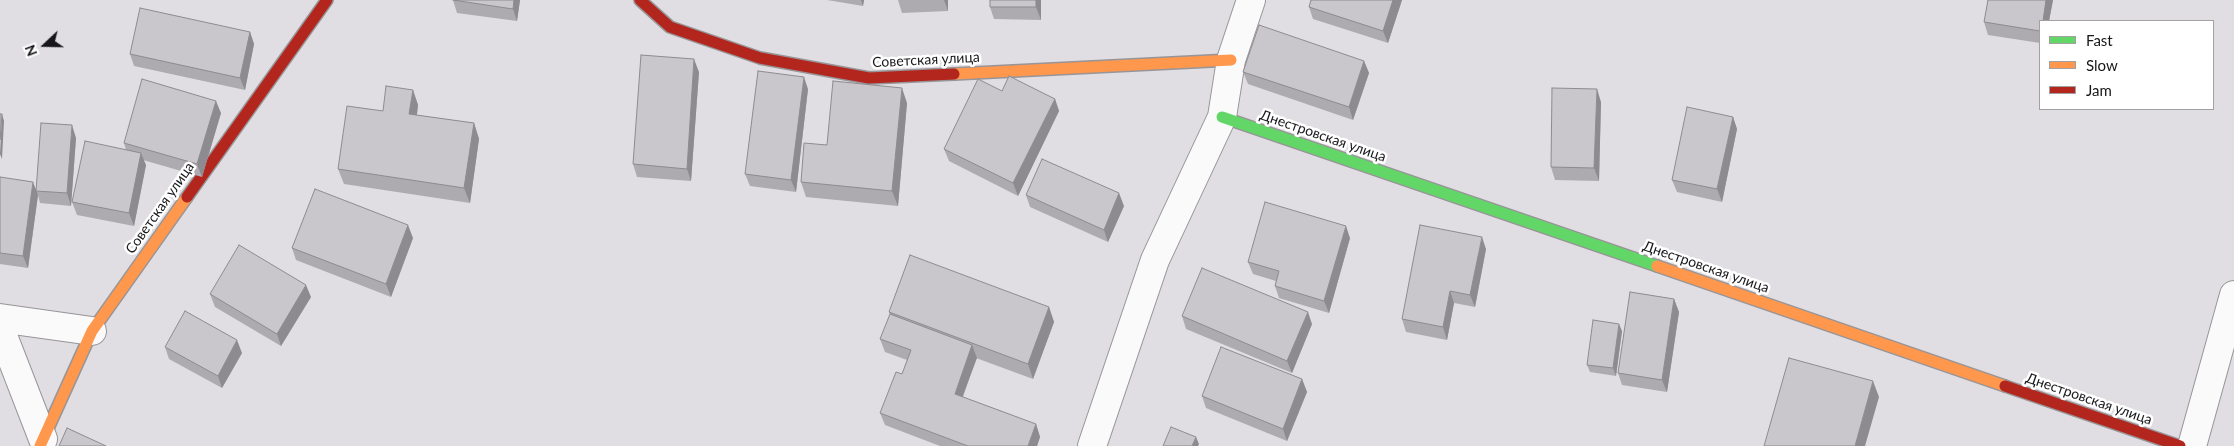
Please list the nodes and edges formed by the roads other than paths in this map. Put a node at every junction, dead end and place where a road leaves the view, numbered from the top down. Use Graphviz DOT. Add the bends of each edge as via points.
graph roads {
  1 [pos="327,0"];
  2 [pos="640,0"];
  3 [pos="1250,0"];
  4 [pos="1231,60"];
  5 [pos="1222,117"];
  6 [pos="2234,295"];
  7 [pos="0,318"];
  8 [pos="0,328"];
  9 [pos="92,331"];
  10 [pos="42,443"];
  11 [pos="1092,446"];
  12 [pos="2180,446"];
  13 [pos="2192,446"];
  1 -- 9 [label="street, Советская улица"];
  2 -- 4 [label="street, Советская улица" via="670,27 751,55 869,78"];
  3 -- 4 [label="street"];
  4 -- 5 [label="street"];
  5 -- 11 [label="street" via="1155,260"];
  5 -- 12 [label="street, Днестровская улица"];
  6 -- 13 [label="street"];
  7 -- 9 [label="street"];
  8 -- 10 [label="street"];
  9 -- 10 [label="street, Советская улица"];
}
